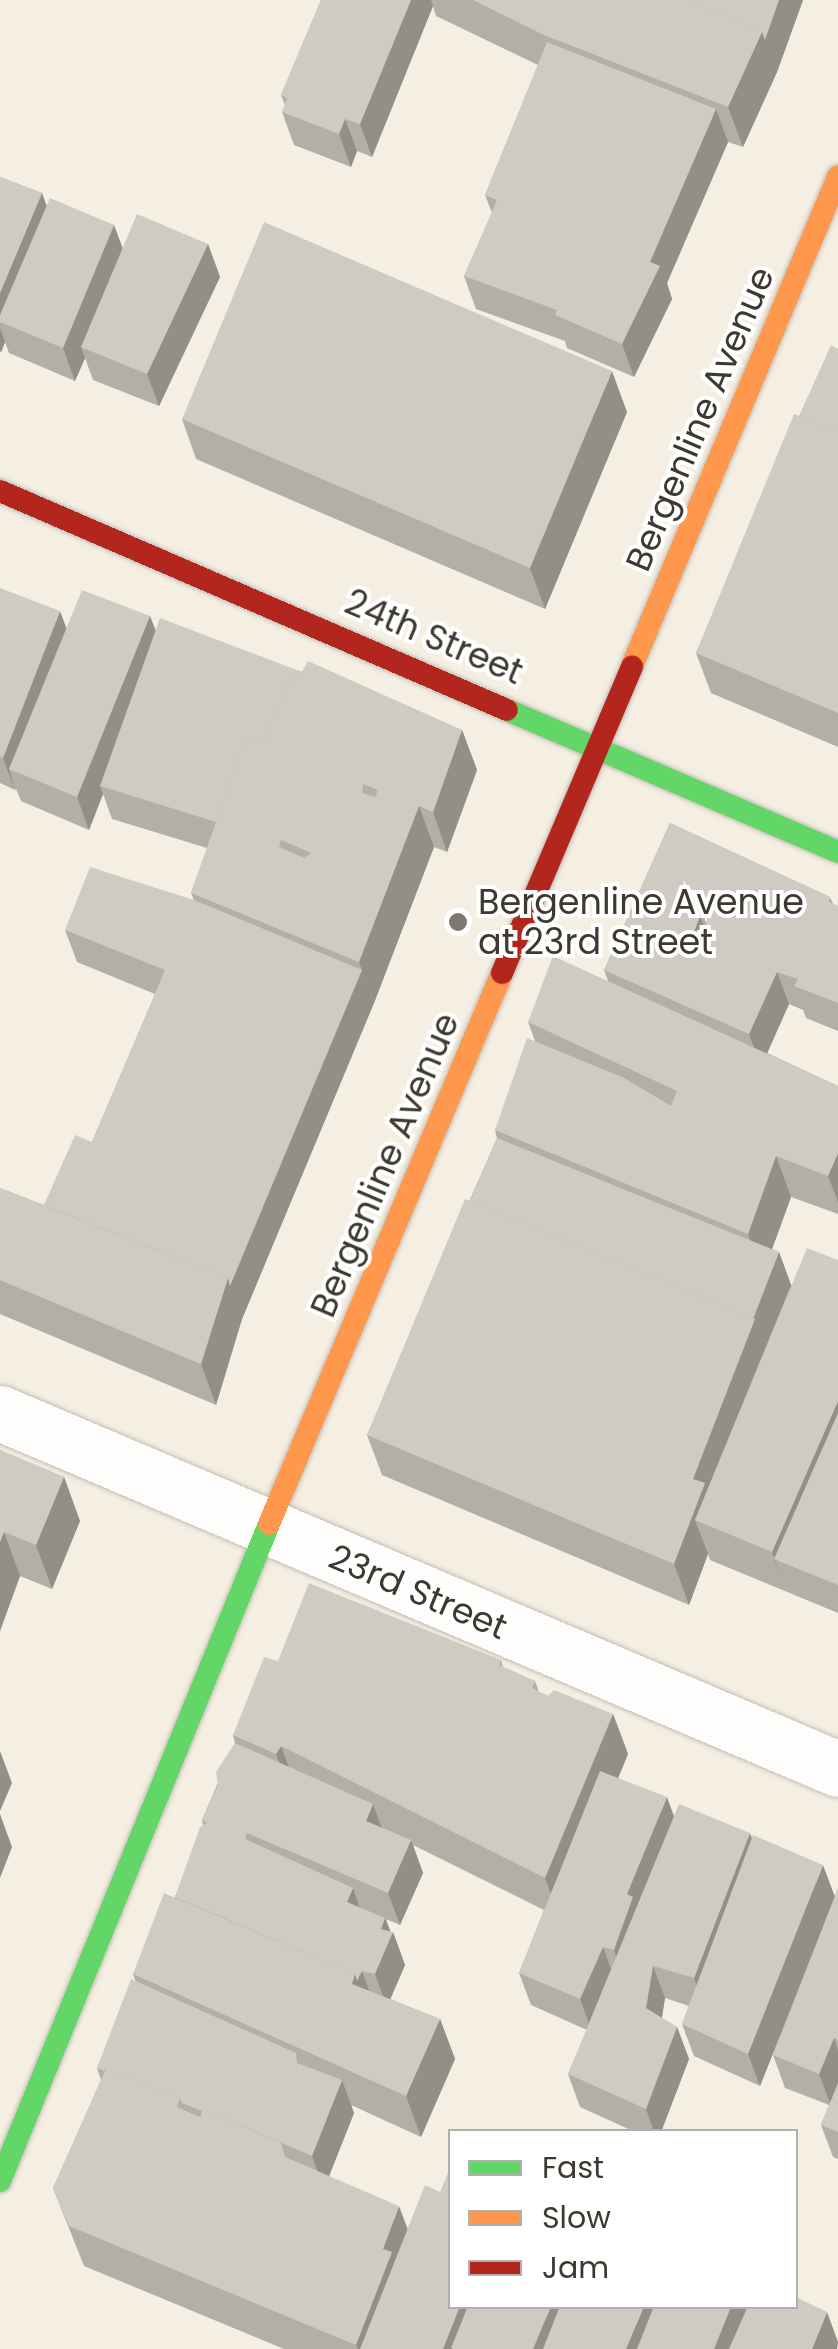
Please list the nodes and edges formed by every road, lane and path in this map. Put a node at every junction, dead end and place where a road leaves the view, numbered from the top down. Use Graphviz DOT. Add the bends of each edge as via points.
graph roads {
  1 [pos="838,177"];
  2 [pos="0,491"];
  3 [pos="600,747"];
  4 [pos="838,852"];
  5 [pos="0,1413"];
  6 [pos="269,1530"];
  7 [pos="838,1768"];
  8 [pos="0,2181"];
  1 -- 3 [label="street, Bergenline Avenue"];
  2 -- 3 [label="street, 24th Street"];
  3 -- 4 [label="street, 24th Street"];
  3 -- 6 [label="street, Bergenline Avenue"];
  5 -- 6 [label="street, 23rd Street"];
  6 -- 7 [label="street, 23rd Street"];
  6 -- 8 [label="street, Bergenline Avenue"];
}
